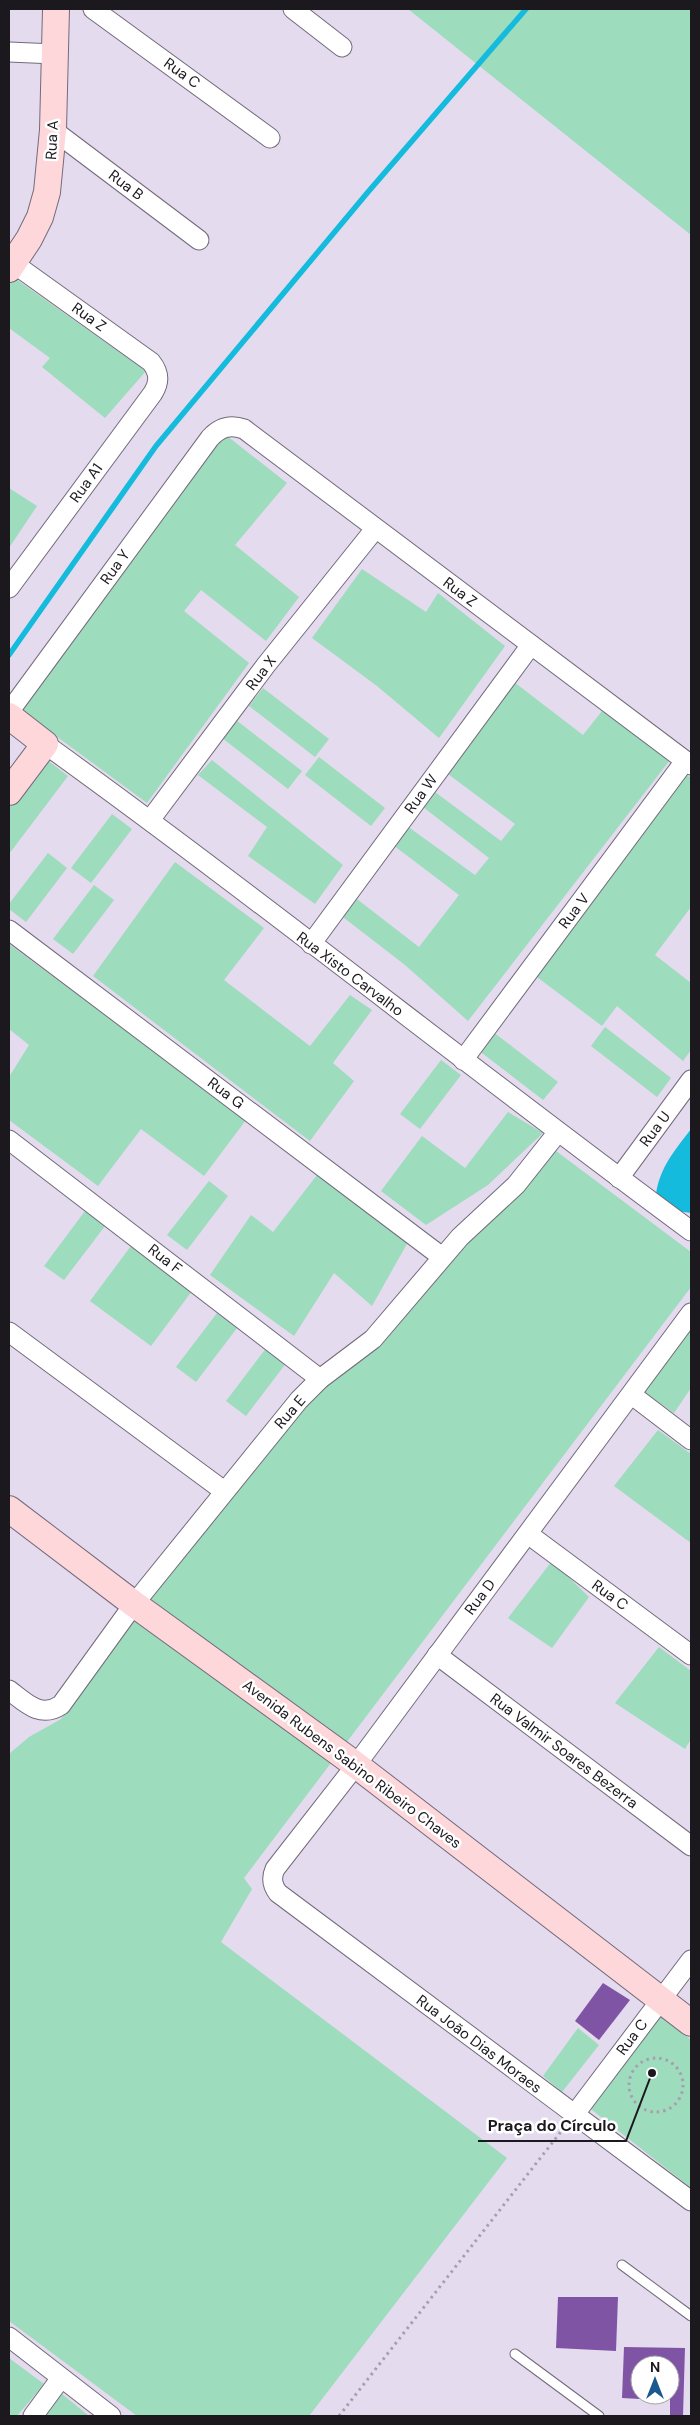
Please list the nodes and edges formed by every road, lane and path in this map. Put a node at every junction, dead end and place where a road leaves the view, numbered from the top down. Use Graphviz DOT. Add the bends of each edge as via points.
graph roads {
  1 [pos="56,9"];
  2 [pos="93,9"];
  3 [pos="293,9"];
  4 [pos="342,46"];
  5 [pos="9,52"];
  6 [pos="55,54"];
  7 [pos="53,130"];
  8 [pos="270,138"];
  9 [pos="199,240"];
  10 [pos="11,266"];
  11 [pos="158,376"];
  12 [pos="226,427"];
  13 [pos="375,528"];
  14 [pos="9,588"];
  15 [pos="531,645"];
  16 [pos="9,714"];
  17 [pos="45,744"];
  18 [pos="688,763"];
  19 [pos="9,792"];
  20 [pos="150,820"];
  21 [pos="9,930"];
  22 [pos="311,944"];
  23 [pos="463,1060"];
  24 [pos="691,1080"];
  25 [pos="558,1132"];
  26 [pos="9,1140"];
  27 [pos="618,1178"];
  28 [pos="691,1231"];
  29 [pos="442,1257"];
  30 [pos="691,1313"];
  31 [pos="9,1332"];
  32 [pos="320,1379"];
  33 [pos="632,1395"];
  34 [pos="691,1440"];
  35 [pos="224,1491"];
  36 [pos="9,1509"];
  37 [pos="528,1534"];
  38 [pos="134,1604"];
  39 [pos="437,1655"];
  40 [pos="691,1655"];
  41 [pos="9,1690"];
  42 [pos="356,1765"];
  43 [pos="691,1846"];
  44 [pos="272,1881"];
  45 [pos="691,1960"];
  46 [pos="661,1999"];
  47 [pos="691,2023"];
  48 [pos="666,2060"];
  49 [pos="574,2114"];
  50 [pos="691,2201"];
  51 [pos="622,2265"];
  52 [pos="691,2316"];
  53 [pos="9,2338"];
  54 [pos="515,2354"];
  55 [pos="61,2378"];
  56 [pos="33,2416"];
  57 [pos="111,2416"];
  58 [pos="339,2416"];
  59 [pos="599,2416"];
  1 -- 6 [label="street, Rua A"];
  2 -- 8 [label="street, Rua C"];
  3 -- 4 [label="street"];
  5 -- 6 [label="street"];
  6 -- 7 [label="street, Rua A"];
  7 -- 9 [label="street, Rua B"];
  7 -- 10 [label="street, Rua A" via="51,165 40,217"];
  10 -- 11 [label="street, Rua Z" via="151,362"];
  11 -- 14 [label="street, Rua A1" via="152,393"];
  12 -- 13 [label="street, Rua Z" via="244,429"];
  12 -- 16 [label="street, Rua Y" via="210,438"];
  13 -- 15 [label="street, Rua Z"];
  13 -- 20 [label="street, Rua X" via="266,665"];
  15 -- 18 [label="street, Rua Z"];
  15 -- 22 [label="street, Rua W"];
  16 -- 17 [label="street, Rua Xisto Carvalho"];
  17 -- 19 [label="street"];
  17 -- 20 [label="street, Rua Xisto Carvalho"];
  18 -- 23 [label="street, Rua V"];
  20 -- 22 [label="street, Rua Xisto Carvalho"];
  21 -- 29 [label="street, Rua G"];
  22 -- 23 [label="street, Rua Xisto Carvalho"];
  23 -- 25 [label="street, Rua Xisto Carvalho"];
  24 -- 27 [label="street, Rua U"];
  25 -- 27 [label="street, Rua Xisto Carvalho"];
  25 -- 29 [label="street, Rua E" via="516,1185"];
  26 -- 32 [label="street, Rua F"];
  27 -- 28 [label="street, Rua Xisto Carvalho"];
  29 -- 32 [label="street, Rua E" via="373,1339"];
  30 -- 33 [label="street, Rua D"];
  31 -- 35 [label="street"];
  32 -- 35 [label="street, Rua E"];
  33 -- 34 [label="street"];
  33 -- 37 [label="street, Rua D"];
  35 -- 38 [label="street, Rua E"];
  36 -- 38 [label="street, Avenida Rubens Sabino Ribeiro Chaves"];
  37 -- 39 [label="street, Rua D"];
  37 -- 40 [label="street, Rua C"];
  38 -- 41 [label="street, Rua E" via="60,1705 44,1711 33,1708"];
  38 -- 42 [label="street, Avenida Rubens Sabino Ribeiro Chaves"];
  39 -- 42 [label="street, Rua D"];
  39 -- 43 [label="street, Rua Valmir Soares Bezerra"];
  42 -- 44 [label="street, Rua D" via="275,1869"];
  42 -- 46 [label="street, Avenida Rubens Sabino Ribeiro Chaves"];
  44 -- 49 [label="street, Rua João Dias Moraes" via="278,1893"];
  45 -- 46 [label="street, Rua C"];
  46 -- 47 [label="street, Avenida Rubens Sabino Ribeiro Chaves"];
  46 -- 49 [label="street, Rua C"];
  48 -- 48 [label="path" via="658,2058 642,2062 630,2076 630,2095 642,2109 661,2112 670,2109 681,2096 682,2079"];
  49 -- 50 [label="street, Rua João Dias Moraes"];
  49 -- 58 [label="path"];
  51 -- 52 [label="lane"];
  53 -- 55 [label="street"];
  54 -- 59 [label="lane"];
  55 -- 56 [label="street"];
  55 -- 57 [label="street"];
}
